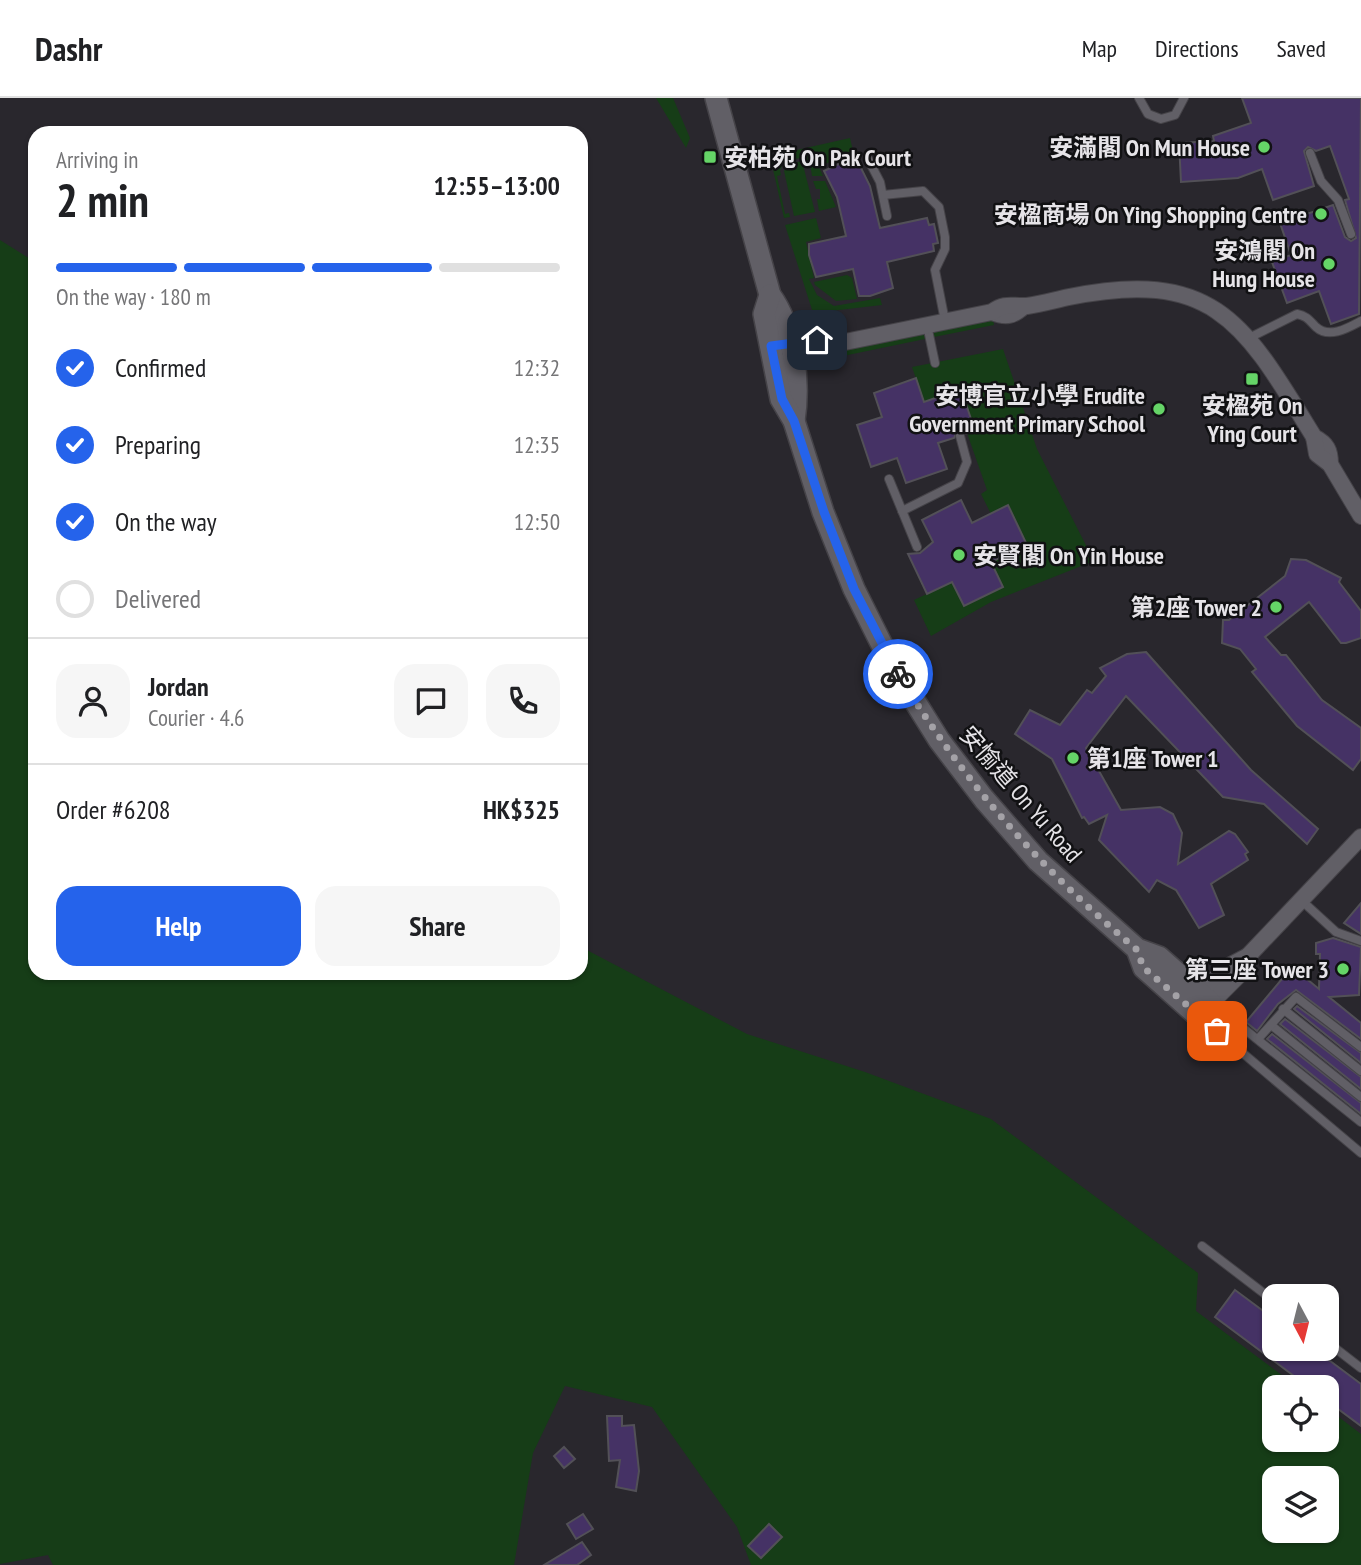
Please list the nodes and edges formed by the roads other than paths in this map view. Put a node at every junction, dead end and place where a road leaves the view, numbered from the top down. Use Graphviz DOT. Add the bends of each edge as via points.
graph roads {
  1 [pos="716,98"];
  2 [pos="1139,98"];
  3 [pos="1184,98"];
  4 [pos="1310,153"];
  5 [pos="868,159"];
  6 [pos="883,195"];
  7 [pos="887,216"];
  8 [pos="1351,234"];
  9 [pos="945,321"];
  10 [pos="1361,321"];
  11 [pos="928,324"];
  12 [pos="1249,338"];
  13 [pos="782,352"];
  14 [pos="935,363"];
  15 [pos="960,436"];
  16 [pos="889,479"];
  17 [pos="902,511"];
  18 [pos="1361,516"];
  19 [pos="918,547"];
  20 [pos="1361,837"];
  21 [pos="1301,900"];
  22 [pos="1361,941"];
  23 [pos="1203,1005"];
  24 [pos="1283,1009"];
  25 [pos="1271,1025"];
  26 [pos="1258,1039"];
  27 [pos="1361,1047"];
  28 [pos="1361,1071"];
  29 [pos="1361,1097"];
  30 [pos="1361,1122"];
  31 [pos="1361,1153"];
  32 [pos="1202,1246"];
  33 [pos="1262,1292"];
  34 [pos="1339,1351"];
  35 [pos="1361,1368"];
  1 -- 13 [label="street, 安愉道 On Yu Road" via="770,295 782,311"];
  2 -- 3 [label="lane" via="1147,114 1161,119 1175,115"];
  4 -- 8 [label="lane" via="1321,181 1341,206"];
  5 -- 6 [label="lane"];
  6 -- 7 [label="lane"];
  6 -- 9 [label="lane" via="923,191 939,208 946,243 935,270"];
  9 -- 11 [label="street"];
  9 -- 12 [label="street" via="992,312 1007,304 1024,306 1105,289 1156,289 1206,305"];
  10 -- 12 [label="lane" via="1328,332 1297,314"];
  11 -- 13 [label="street" via="840,343 823,338"];
  11 -- 14 [label="lane"];
  12 -- 18 [label="street" via="1314,437 1317,454 1329,464"];
  13 -- 23 [label="street, 安愉道 On Yu Road" via="798,388 794,421 854,589 891,663 939,740 1038,861 1136,949 1159,957"];
  15 -- 17 [label="lane" via="967,461 958,483"];
  16 -- 17 [label="lane"];
  17 -- 19 [label="lane"];
  20 -- 21 [label="street"];
  21 -- 22 [label="lane" via="1336,932"];
  21 -- 23 [label="street" via="1248,956 1225,969"];
  23 -- 26 [label="lane"];
  23 -- 31 [label="lane"];
  24 -- 25 [label="lane"];
  24 -- 27 [label="lane" via="1293,998 1301,999"];
  24 -- 28 [label="lane"];
  25 -- 26 [label="lane"];
  25 -- 29 [label="lane"];
  26 -- 30 [label="lane"];
  32 -- 33 [label="lane"];
  34 -- 35 [label="lane"];
}
